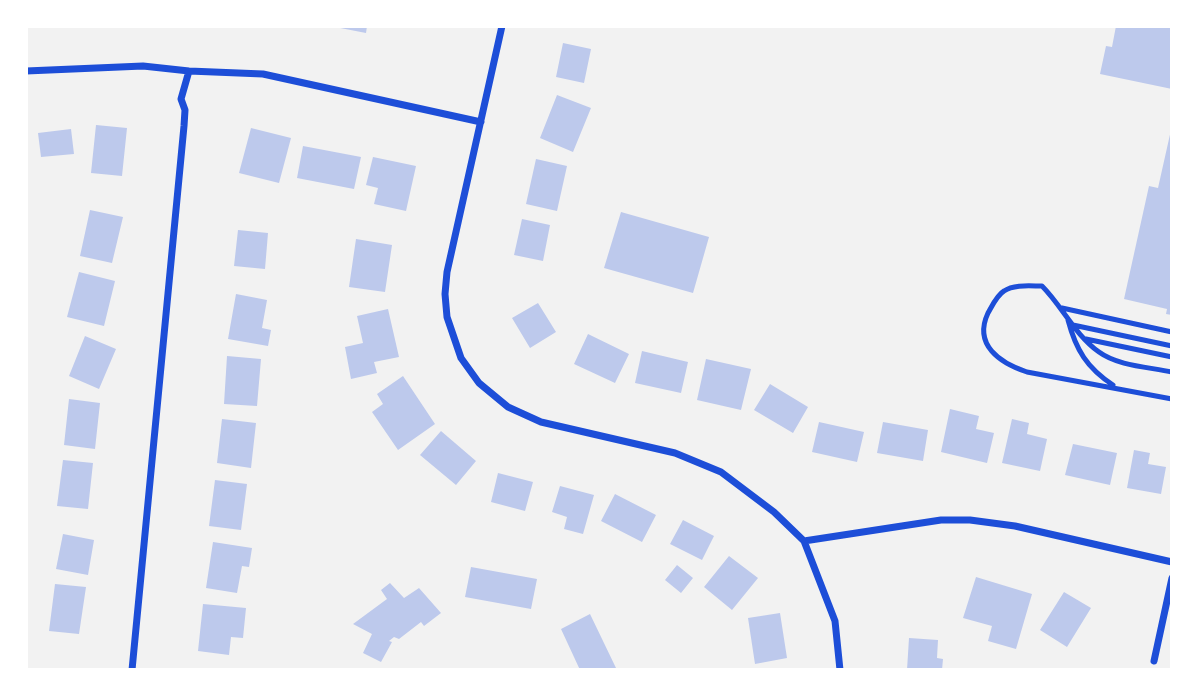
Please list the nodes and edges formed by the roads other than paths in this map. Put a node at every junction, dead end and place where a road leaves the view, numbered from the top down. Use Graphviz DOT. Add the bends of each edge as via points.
graph roads {
  1 [pos="502,26"];
  2 [pos="26,71"];
  3 [pos="189,71"];
  4 [pos="481,122"];
  5 [pos="1061,308"];
  6 [pos="1067,317"];
  7 [pos="1073,325"];
  8 [pos="1172,332"];
  9 [pos="1085,339"];
  10 [pos="1172,346"];
  11 [pos="1172,357"];
  12 [pos="1172,372"];
  13 [pos="1115,387"];
  14 [pos="1172,398"];
  15 [pos="804,541"];
  16 [pos="1172,562"];
  17 [pos="1172,578"];
  18 [pos="1154,661"];
  19 [pos="132,670"];
  20 [pos="840,670"];
  1 -- 4 [label="street"];
  2 -- 3 [label="street" via="143,65"];
  3 -- 4 [label="street" via="263,74"];
  3 -- 19 [label="street" via="181,99 184,126"];
  4 -- 15 [label="street" via="445,294 453,338 479,383 508,407 541,422 675,453 722,472 775,512"];
  5 -- 6 [label="lane"];
  5 -- 8 [label="lane"];
  5 -- 13 [label="lane" via="1042,286 1004,291 982,326 986,341 996,356 1018,369"];
  6 -- 7 [label="lane"];
  6 -- 13 [label="lane" via="1074,344 1087,363"];
  7 -- 9 [label="lane"];
  7 -- 10 [label="lane"];
  9 -- 11 [label="lane"];
  9 -- 12 [label="lane" via="1110,358"];
  13 -- 14 [label="lane"];
  15 -- 16 [label="street" via="940,520 970,520"];
  15 -- 20 [label="street" via="835,621"];
  17 -- 18 [label="street"];
}
